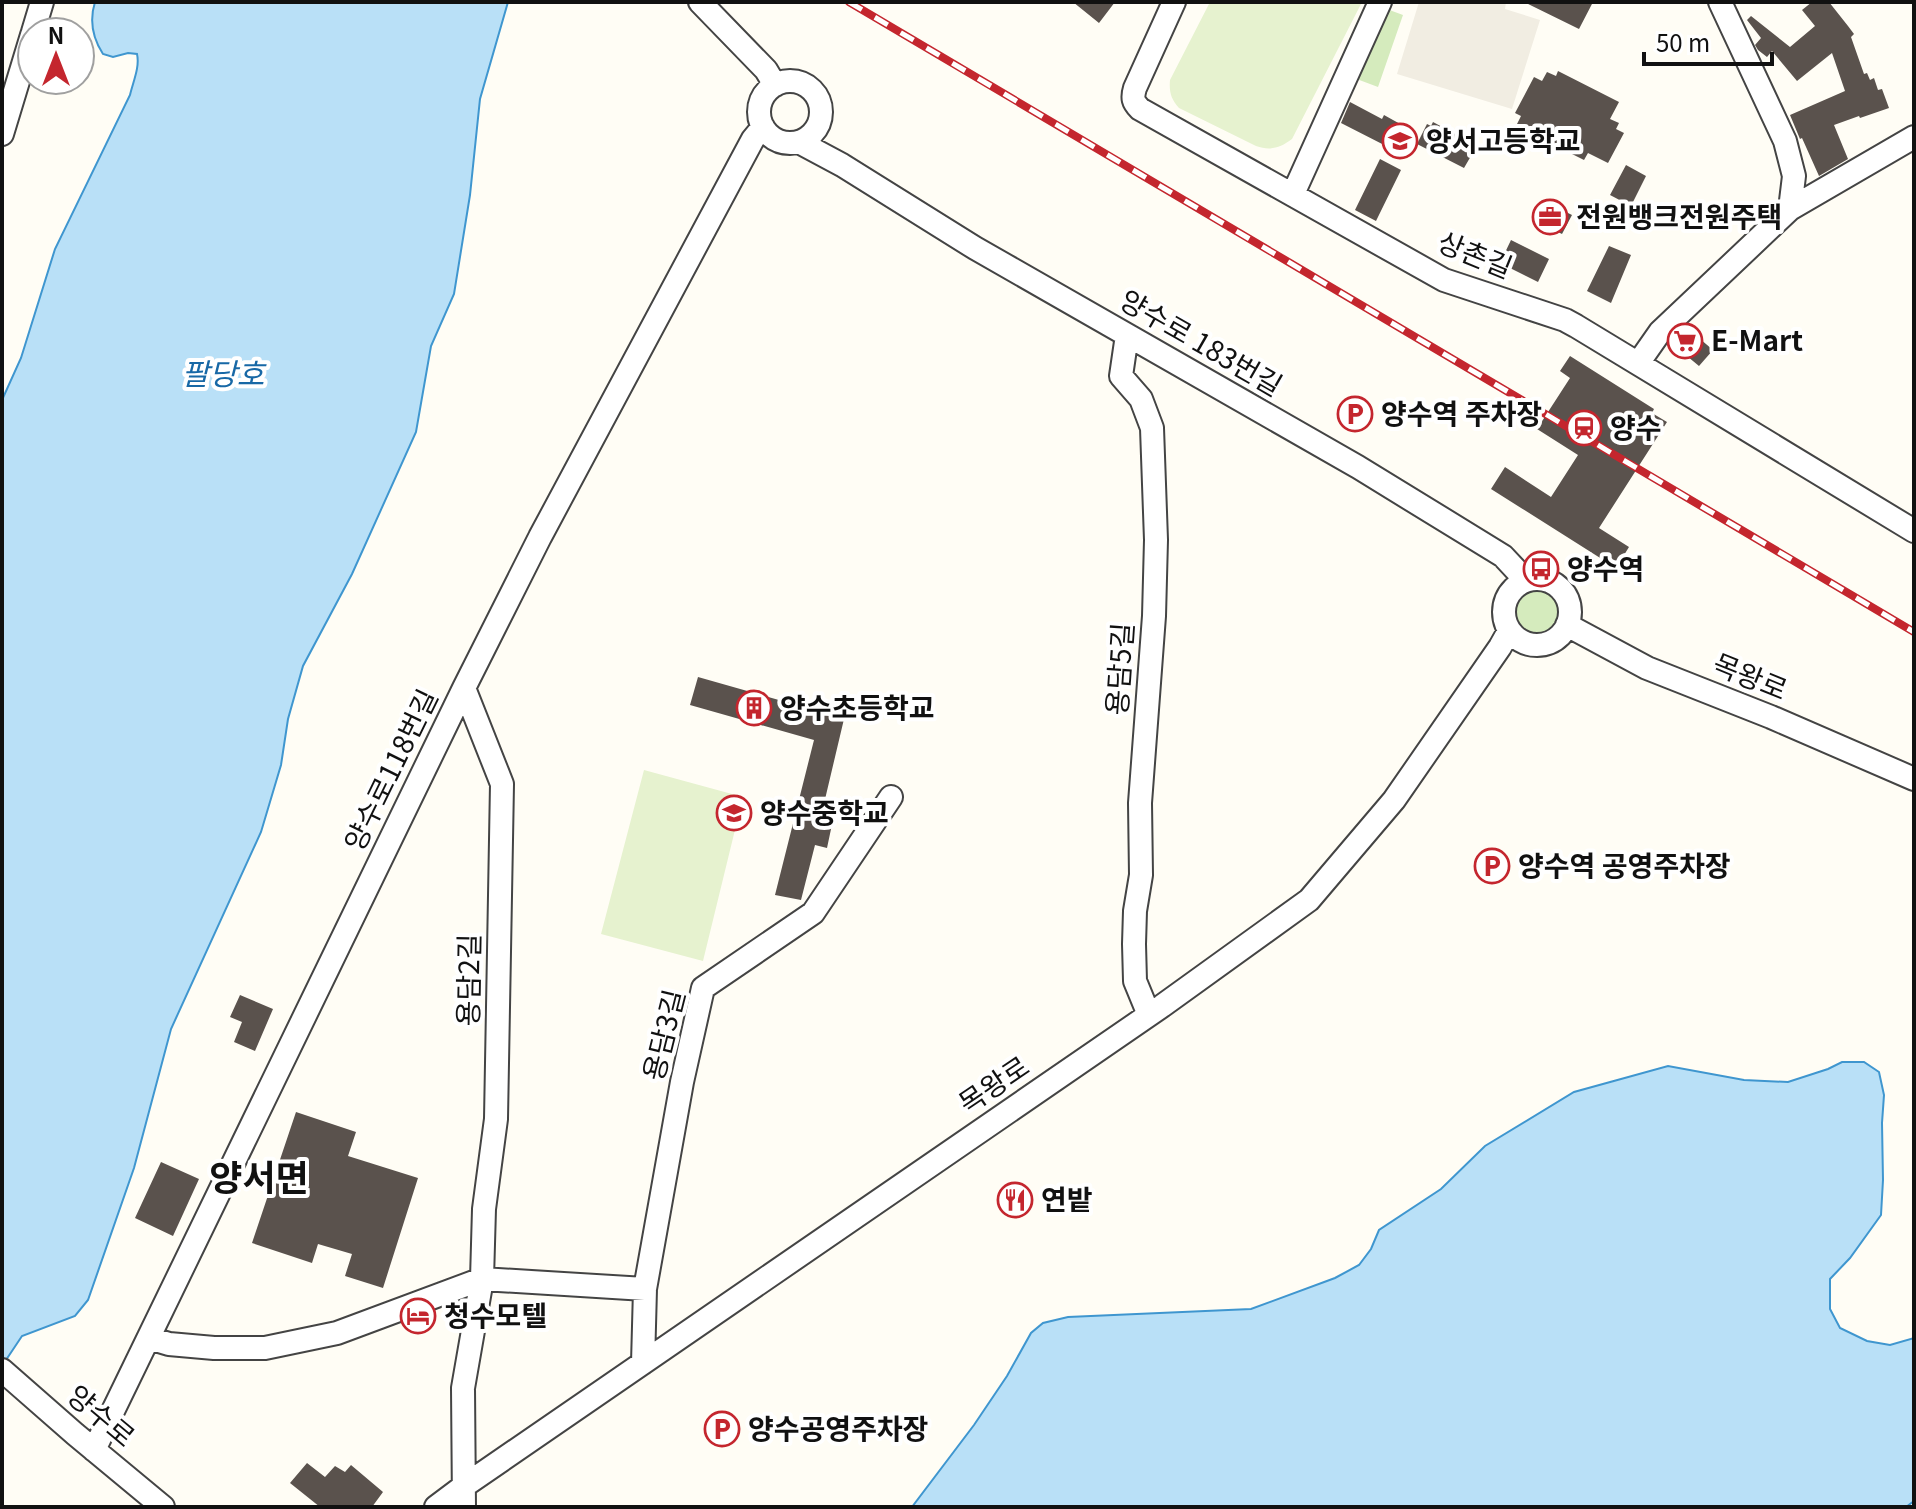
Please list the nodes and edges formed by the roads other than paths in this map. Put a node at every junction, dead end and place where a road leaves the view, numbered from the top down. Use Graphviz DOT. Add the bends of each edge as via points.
graph roads {
  1 [pos="700,2"];
  2 [pos="1174,2"];
  3 [pos="1380,2"];
  4 [pos="1720,2"];
  5 [pos="775,85"];
  6 [pos="16,87"];
  7 [pos="820,122"];
  8 [pos="763,127"];
  9 [pos="2,134"];
  10 [pos="1914,137"];
  11 [pos="799,142"];
  12 [pos="842,165"];
  13 [pos="1293,194"];
  14 [pos="1790,209"];
  15 [pos="1127,335"];
  16 [pos="1639,362"];
  17 [pos="1914,531"];
  18 [pos="1524,581"];
  19 [pos="1567,625"];
  20 [pos="1509,631"];
  21 [pos="464,688"];
  22 [pos="1914,779"];
  23 [pos="891,797"];
  24 [pos="1149,1015"];
  25 [pos="482,1279"];
  26 [pos="645,1289"];
  27 [pos="149,1338"];
  28 [pos="643,1363"];
  29 [pos="2,1370"];
  30 [pos="94,1450"];
  31 [pos="464,1496"];
  32 [pos="163,1507"];
  33 [pos="436,1507"];
  1 -- 5 [label="street"];
  2 -- 13 [label="street, 상촌길" via="1135,88 1135,104"];
  3 -- 13 [label="street"];
  4 -- 14 [label="street" via="1788,149 1794,176"];
  5 -- 7 [label="street" via="793,81 812,89 821,107"];
  5 -- 8 [label="street" via="760,102"];
  6 -- 9 [label="street"];
  7 -- 11 [label="street"];
  7 -- 12 [label="street"];
  8 -- 11 [label="street, 양수로 183번길" via="783,143"];
  8 -- 21 [label="street, 양수로118번길"];
  10 -- 14 [label="street"];
  11 -- 12 [label="street, 양수로 183번길"];
  12 -- 15 [label="street, 양수로 183번길"];
  13 -- 16 [label="street, 상촌길" via="1444,280 1565,320"];
  14 -- 16 [label="street" via="1660,332"];
  15 -- 18 [label="street, 양수로 183번길" via="1503,556"];
  15 -- 24 [label="street, 용담5길" via="1121,376 1141,399 1152,428 1155,508 1154,616 1134,944 1135,981"];
  16 -- 17 [label="street, 상촌길"];
  18 -- 19 [label="street" via="1540,579 1560,588 1570,608"];
  18 -- 20 [label="street" via="1505,600"];
  19 -- 20 [label="street" via="1558,638 1537,646"];
  19 -- 22 [label="street, 목왕로" via="1647,668"];
  20 -- 24 [label="street, 목왕로" via="1394,800 1309,900"];
  21 -- 25 [label="street, 용담2길" via="502,784 496,1119 484,1209"];
  21 -- 27 [label="street, 양수로118번길"];
  23 -- 26 [label="street, 용담3길" via="813,913 703,988"];
  24 -- 28 [label="street, 목왕로"];
  25 -- 26 [label="street"];
  25 -- 27 [label="street" via="337,1333 265,1348 214,1348"];
  25 -- 31 [label="street, 용담2길" via="463,1388"];
  26 -- 28 [label="street, 용담3길"];
  27 -- 30 [label="street, 양수로118번길"];
  28 -- 31 [label="street, 목왕로"];
  29 -- 30 [label="street, 양수로"];
  30 -- 32 [label="street, 양수로"];
  31 -- 33 [label="street, 목왕로"];
}
